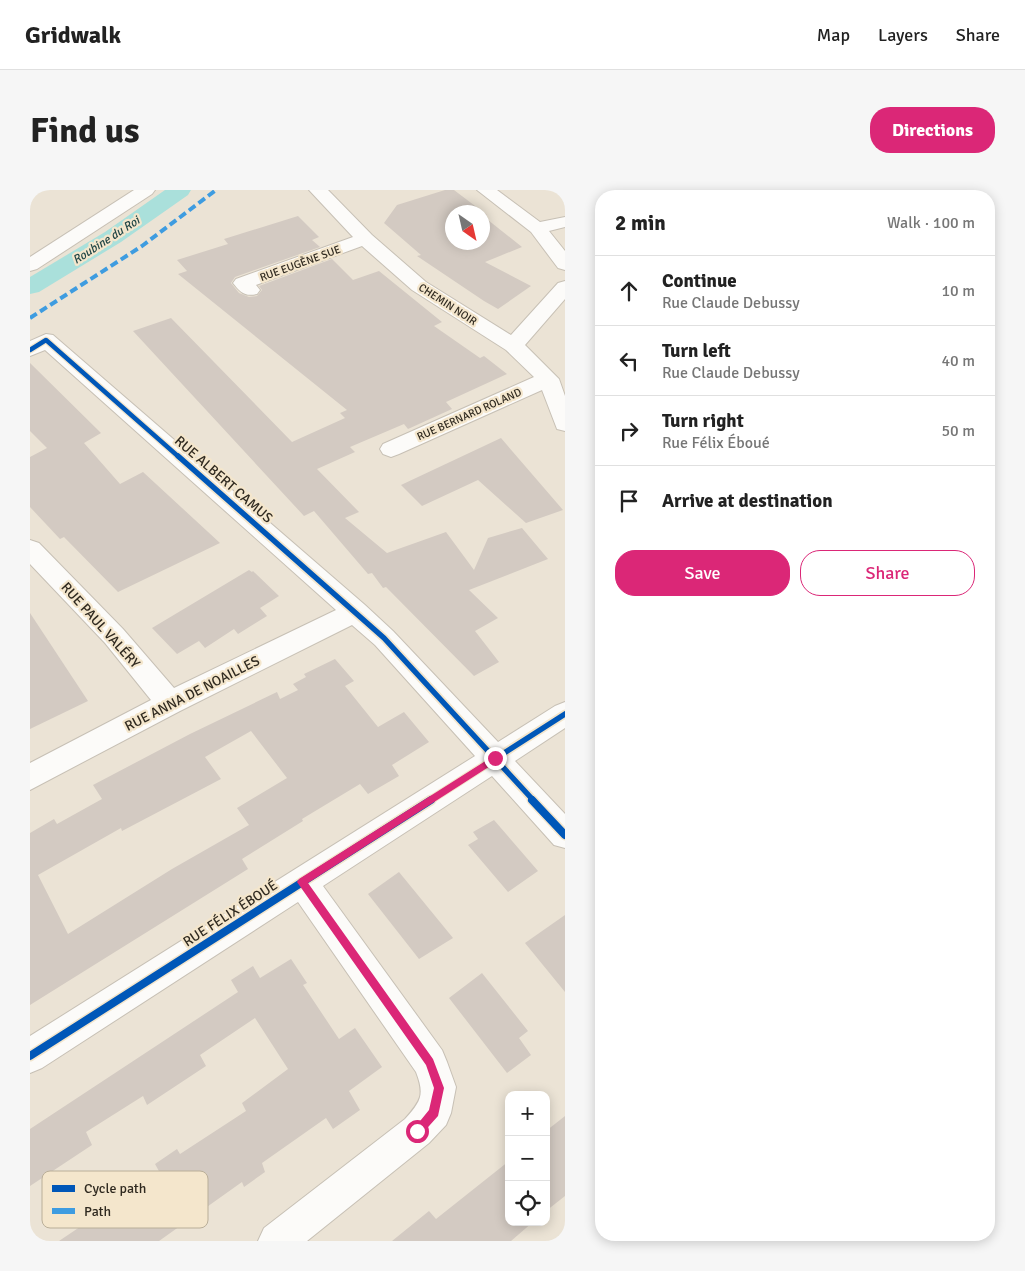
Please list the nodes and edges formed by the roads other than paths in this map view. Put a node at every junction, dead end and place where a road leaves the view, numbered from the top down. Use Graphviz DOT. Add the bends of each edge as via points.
graph roads {
  1 [pos="146,190"];
  2 [pos="318,190"];
  3 [pos="486,190"];
  4 [pos="565,222"];
  5 [pos="537,228"];
  6 [pos="365,239"];
  7 [pos="565,264"];
  8 [pos="30,265"];
  9 [pos="565,287"];
  10 [pos="250,290"];
  11 [pos="38,345"];
  12 [pos="513,345"];
  13 [pos="548,379"];
  14 [pos="565,424"];
  15 [pos="391,449"];
  16 [pos="35,562"];
  17 [pos="356,612"];
  18 [pos="170,703"];
  19 [pos="565,714"];
  20 [pos="495,758"];
  21 [pos="30,777"];
  22 [pos="565,835"];
  23 [pos="302,882"];
  24 [pos="30,1056"];
  25 [pos="277,1241"];
  1 -- 8 [label="street"];
  2 -- 6 [label="street, CHEMIN NOIR"];
  3 -- 5 [label="street"];
  4 -- 5 [label="street"];
  5 -- 7 [label="street"];
  6 -- 10 [label="street, RUE EUGÈNE SUE" via="243,283"];
  6 -- 12 [label="street, CHEMIN NOIR" via="419,286"];
  9 -- 12 [label="street"];
  11 -- 17 [label="street, RUE ALBERT CAMUS"];
  12 -- 13 [label="street, CHEMIN NOIR"];
  13 -- 14 [label="street, CHEMIN NOIR"];
  13 -- 15 [label="street, RUE BERNARD ROLAND"];
  16 -- 18 [label="street, RUE PAUL VALÉRY" via="114,636"];
  17 -- 18 [label="street, RUE ANNA DE NOAILLES"];
  17 -- 20 [label="street, RUE ALBERT CAMUS"];
  18 -- 21 [label="street, RUE ANNA DE NOAILLES"];
  19 -- 20 [label="street, RUE FÉLIX ÉBOUÉ"];
  20 -- 22 [label="street, RUE ALBERT CAMUS"];
  20 -- 23 [label="street, RUE FÉLIX ÉBOUÉ"];
  23 -- 24 [label="street, RUE FÉLIX ÉBOUÉ"];
  23 -- 25 [label="street" via="430,1062 439,1088 434,1113 417,1131"];
}
